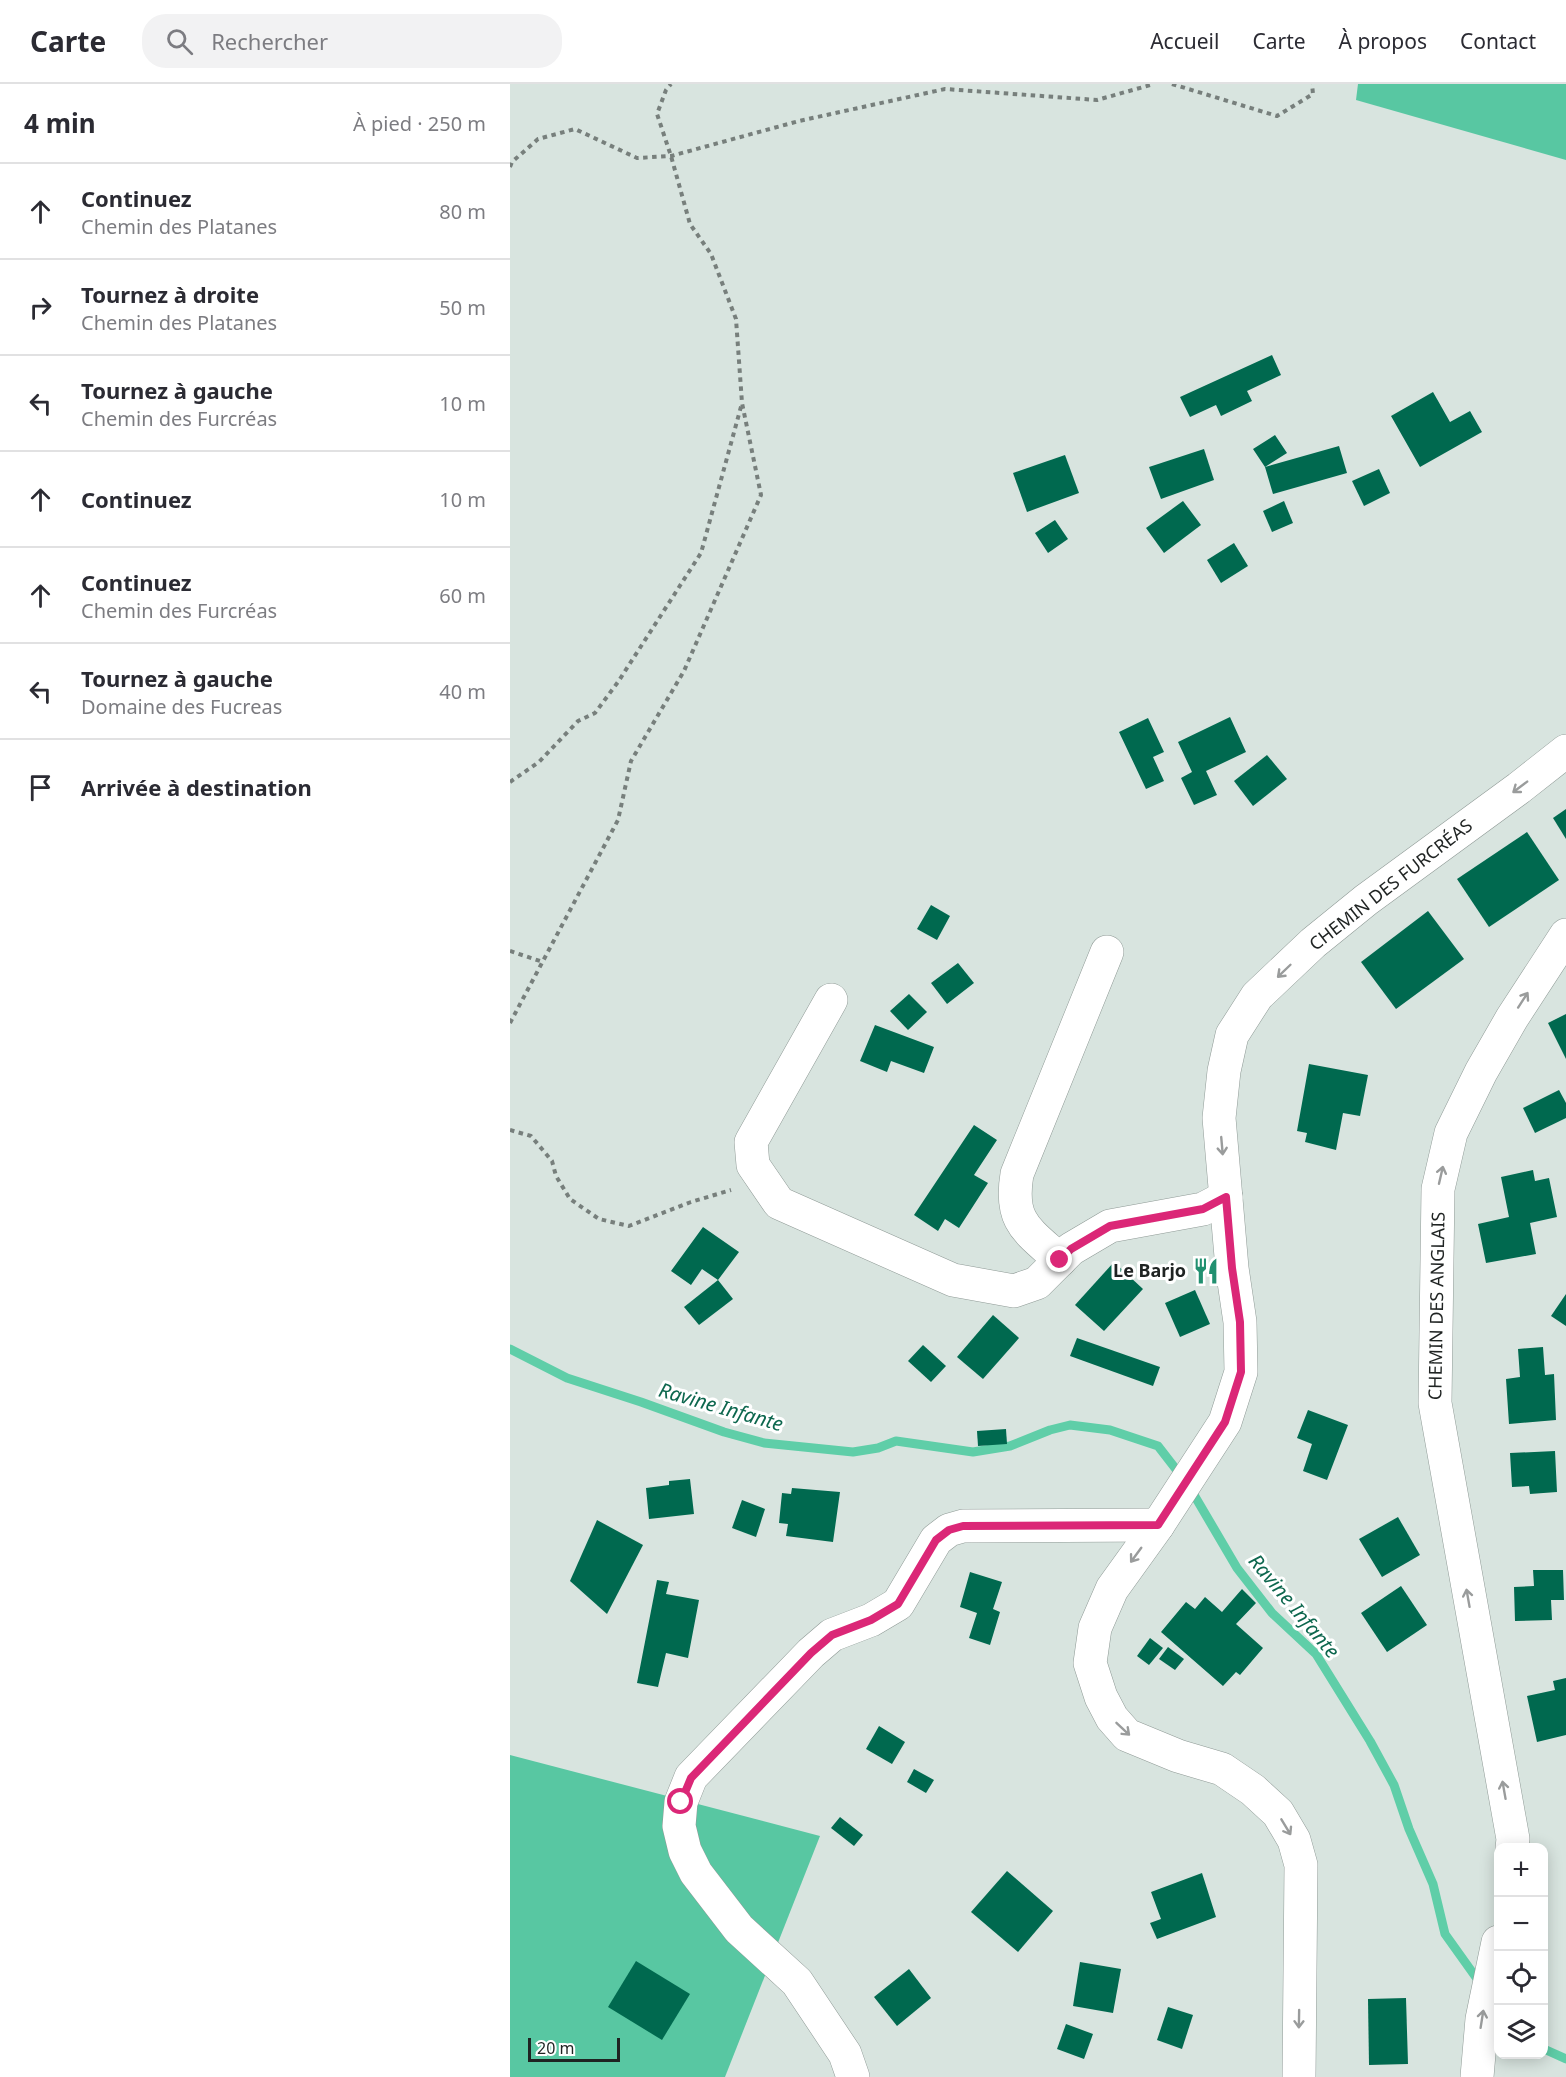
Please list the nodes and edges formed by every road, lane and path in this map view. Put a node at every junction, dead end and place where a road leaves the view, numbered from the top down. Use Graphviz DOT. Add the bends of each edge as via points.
graph roads {
  1 [pos="671,84"];
  2 [pos="1154,84"];
  3 [pos="1172,84"];
  4 [pos="1312,84"];
  5 [pos="671,156"];
  6 [pos="510,167"];
  7 [pos="742,403"];
  8 [pos="1566,751"];
  9 [pos="510,782"];
  10 [pos="1566,935"];
  11 [pos="510,951"];
  12 [pos="1107,952"];
  13 [pos="543,962"];
  14 [pos="831,1000"];
  15 [pos="510,1023"];
  16 [pos="510,1130"];
  17 [pos="762,1181"];
  18 [pos="1226,1197"];
  19 [pos="1060,1260"];
  20 [pos="1158,1525"];
  21 [pos="1513,1843"];
  22 [pos="1496,1951"];
  23 [pos="853,2077"];
  24 [pos="1299,2077"];
  25 [pos="1477,2077"];
  1 -- 5 [label="path" via="657,114"];
  2 -- 5 [label="path" via="1097,100 945,89 799,121"];
  3 -- 4 [label="path" via="1277,116 1313,94"];
  5 -- 6 [label="path" via="637,158 574,129 537,139"];
  5 -- 7 [label="path" via="690,224 711,254 736,319"];
  7 -- 9 [label="path" via="701,553 595,713 578,721 539,762"];
  7 -- 13 [label="path" via="761,495 684,671 631,761 618,820"];
  8 -- 18 [label="street, CHEMIN DES FURCRÉAS, one-way" via="1366,900 1257,996 1232,1035 1224,1071 1220,1118"];
  21 -- 10 [label="street, CHEMIN DES ANGLAIS, one-way" via="1435,1403 1438,1189 1451,1133 1480,1072"];
  11 -- 13 [label="path"];
  12 -- 19 [label="street" via="1017,1174 1016,1211 1028,1231"];
  13 -- 15 [label="path"];
  14 -- 17 [label="street" via="751,1142 753,1165"];
  16 -- 17 [label="path" via="531,1136 552,1161 570,1199 599,1219 629,1226"];
  17 -- 19 [label="street" via="779,1203 953,1280 1014,1290 1038,1283"];
  18 -- 19 [label="street" via="1203,1209 1110,1226"];
  18 -- 20 [label="street, CHEMIN DES FURCRÉAS" via="1240,1322 1241,1372 1225,1422"];
  20 -- 23 [label="street" via="963,1526 949,1530 928,1551 898,1604 871,1620 832,1635 691,1778 681,1802 679,1826 696,1873 739,1929 797,1982 845,2054"];
  20 -- 24 [label="street, one-way" via="1112,1589 1095,1628 1090,1663 1101,1697 1127,1735 1222,1769 1253,1790 1278,1814 1294,1840 1301,1864"];
  25 -- 22 [label="street, one-way" via="1482,2019"];
}
